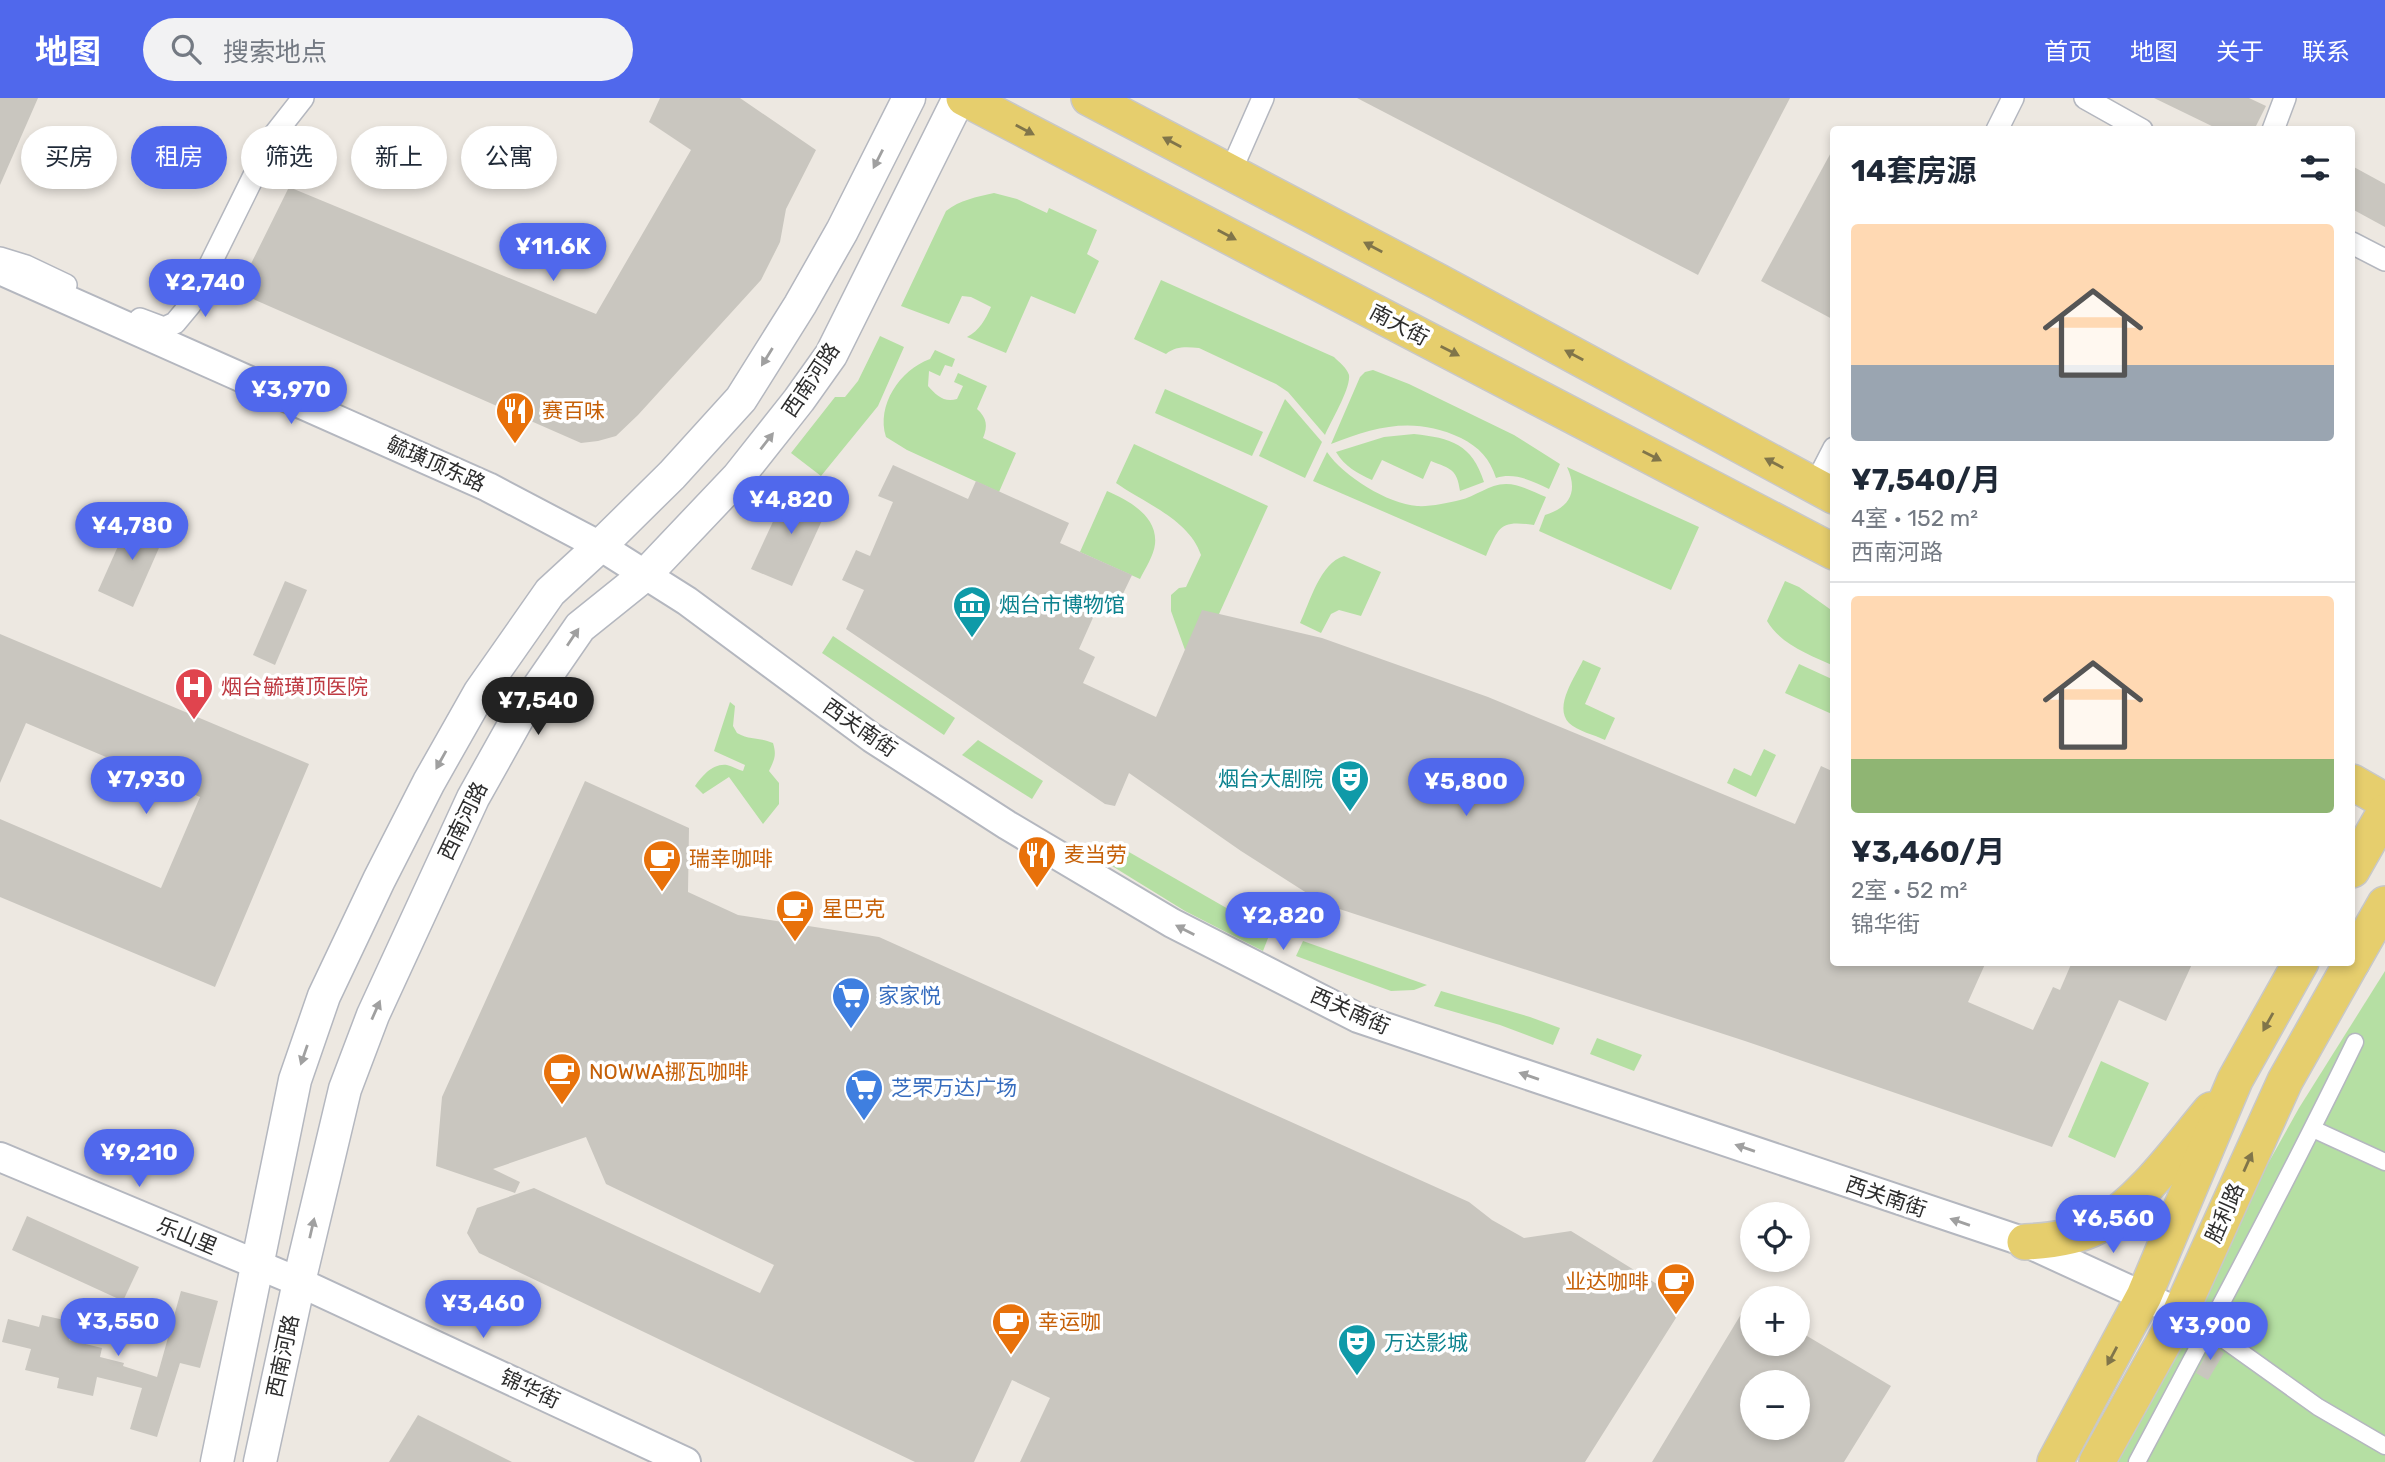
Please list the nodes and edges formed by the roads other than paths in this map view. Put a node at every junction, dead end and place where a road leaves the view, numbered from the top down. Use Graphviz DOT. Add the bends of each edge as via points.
graph roads {
  1 [pos="303,98"];
  2 [pos="909,98"];
  3 [pos="962,98"];
  4 [pos="1089,98"];
  5 [pos="1263,98"];
  6 [pos="2013,98"];
  7 [pos="2085,98"];
  8 [pos="2285,98"];
  9 [pos="1999,126"];
  10 [pos="2135,126"];
  11 [pos="2274,126"];
  12 [pos="1230,173"];
  13 [pos="2355,245"];
  14 [pos="0,258"];
  15 [pos="2385,260"];
  16 [pos="0,270"];
  17 [pos="1830,467"];
  18 [pos="1825,490"];
  19 [pos="600,546"];
  20 [pos="1830,550"];
  21 [pos="646,574"];
  22 [pos="2355,784"];
  23 [pos="2385,801"];
  24 [pos="2385,812"];
  25 [pos="2364,854"];
  26 [pos="2385,904"];
  27 [pos="2355,957"];
  28 [pos="2299,966"];
  29 [pos="2350,966"];
  30 [pos="2355,1042"];
  31 [pos="2235,1080"];
  32 [pos="2313,1129"];
  33 [pos="0,1157"];
  34 [pos="2385,1162"];
  35 [pos="2025,1242"];
  36 [pos="259,1266"];
  37 [pos="299,1282"];
  38 [pos="2144,1296"];
  39 [pos="2195,1321"];
  40 [pos="2385,1446"];
  41 [pos="217,1462"];
  42 [pos="260,1462"];
  43 [pos="686,1462"];
  44 [pos="2055,1462"];
  45 [pos="2097,1462"];
  46 [pos="2137,1462"];
  1 -- 14 [label="street" via="274,135 190,305 174,323 164,328"];
  2 -- 19 [label="main road, 西南河路, one-way" via="842,231 741,399"];
  3 -- 20 [label="main road, 南大街, one-way"];
  21 -- 3 [label="main road, 西南河路, one-way" via="738,477 831,355"];
  12 -- 4 [label="main road, one-way"];
  5 -- 12 [label="street"];
  6 -- 9 [label="street"];
  7 -- 10 [label="street"];
  8 -- 11 [label="street"];
  18 -- 12 [label="main road, one-way"];
  13 -- 15 [label="street"];
  16 -- 19 [label="street, 毓璜顶东路" via="488,487"];
  17 -- 18 [label="street"];
  19 -- 21 [label="street, 西关南街"];
  19 -- 36 [label="main road, 西南河路, one-way" via="550,592 480,692 429,782 324,996 295,1080"];
  35 -- 21 [label="street, 西关南街, one-way" via="1358,1018 1172,923 1007,825 872,738"];
  37 -- 21 [label="main road, 西南河路, one-way" via="345,1089 373,1015 473,797 520,715 580,627"];
  22 -- 23 [label="main road"];
  24 -- 25 [label="main road"];
  26 -- 27 [label="main road, 胜利路"];
  28 -- 31 [label="main road, 胜利路, one-way"];
  39 -- 29 [label="main road, 胜利路, one-way" via="2285,1081"];
  30 -- 32 [label="street"];
  31 -- 35 [label="main road" via="2124,1207 2077,1234"];
  31 -- 38 [label="main road, 胜利路"];
  32 -- 34 [label="street"];
  32 -- 39 [label="street"];
  33 -- 36 [label="street, 乐山里"];
  35 -- 38 [label="street, 西关南街"];
  36 -- 37 [label="street, 锦华街"];
  36 -- 41 [label="main road, 西南河路"];
  37 -- 42 [label="main road, 西南河路"];
  37 -- 43 [label="street, 锦华街"];
  38 -- 39 [label="street, 西关南街"];
  38 -- 44 [label="main road, 胜利路, one-way"];
  39 -- 40 [label="street" via="2301,1396"];
  39 -- 45 [label="main road, 胜利路"];
  39 -- 46 [label="street"];
}
